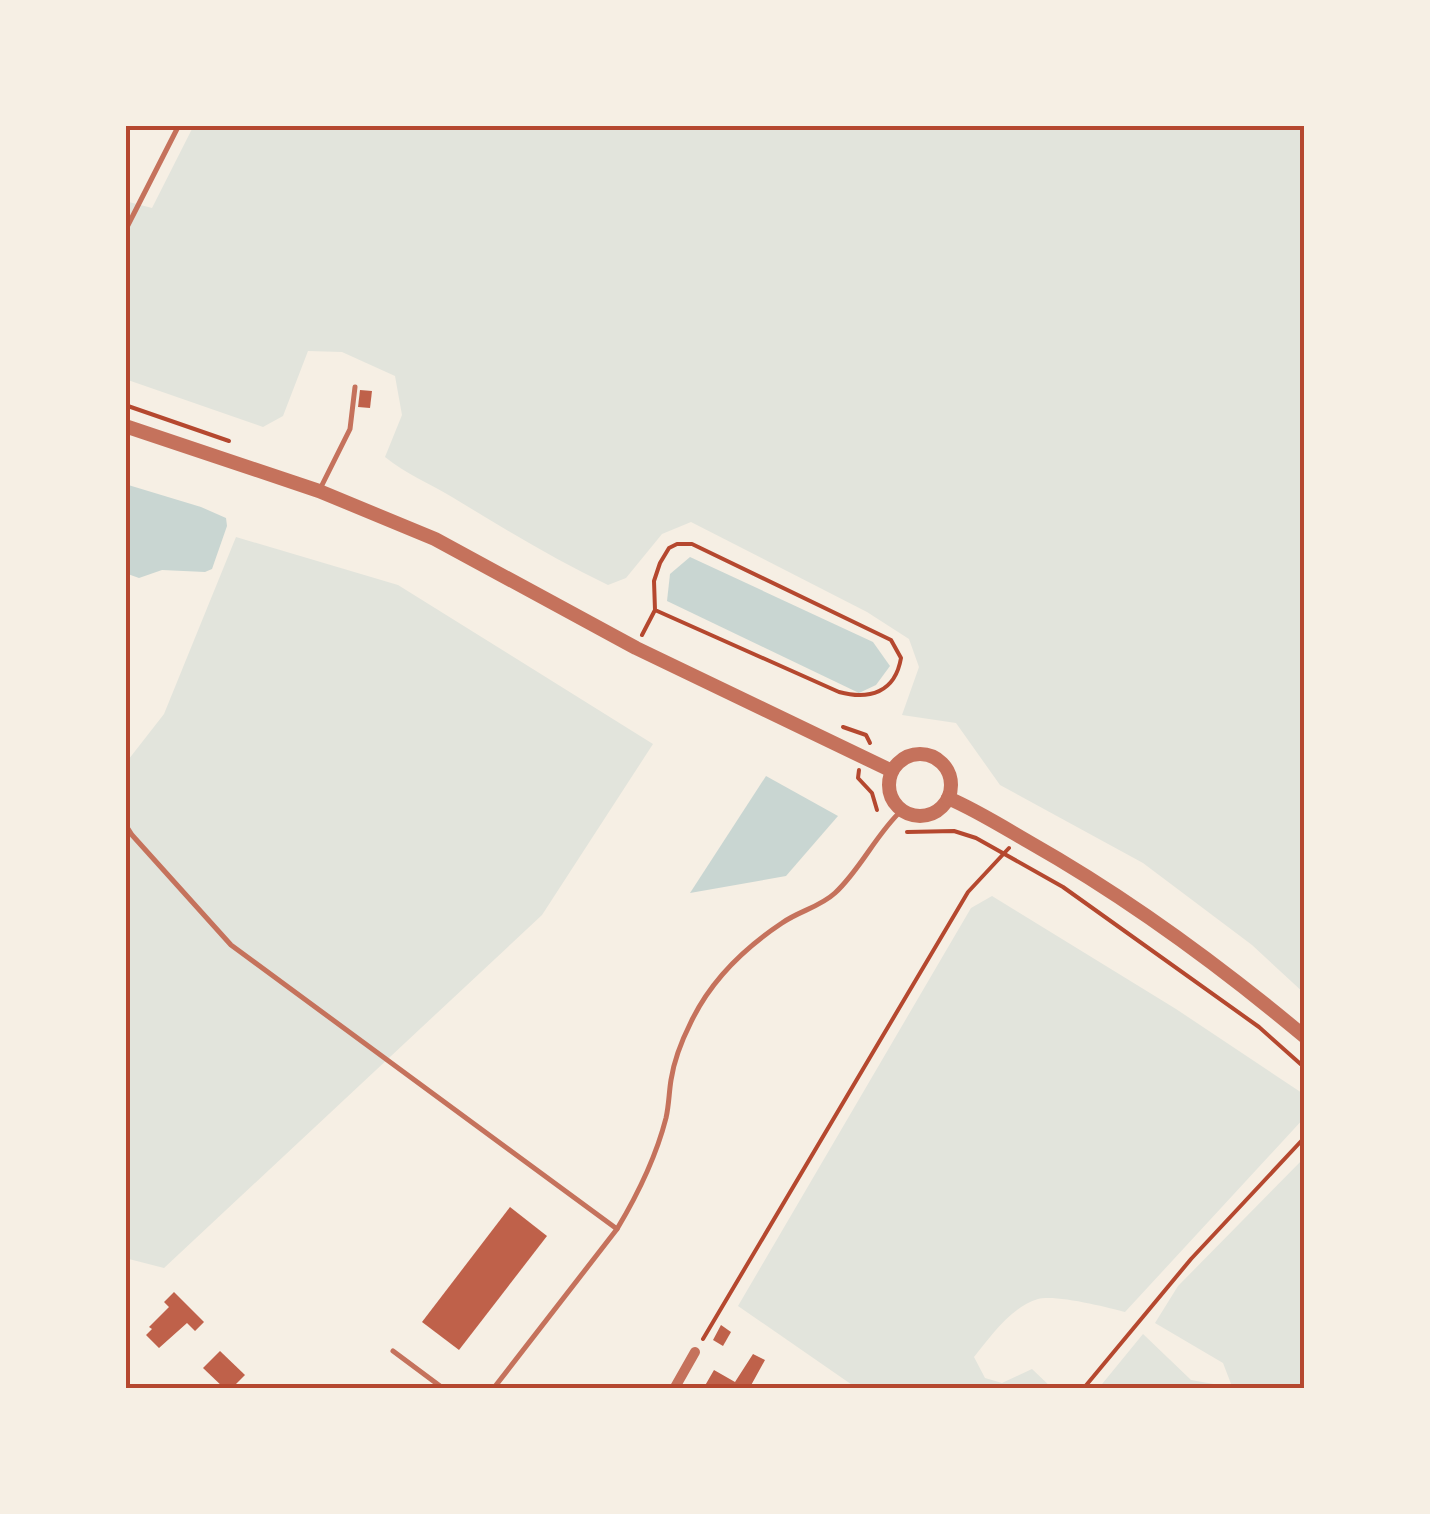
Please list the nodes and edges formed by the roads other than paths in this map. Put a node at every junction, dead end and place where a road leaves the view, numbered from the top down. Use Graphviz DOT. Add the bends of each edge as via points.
graph roads {
  1 [pos="179,125"];
  2 [pos="125,231"];
  3 [pos="355,387"];
  4 [pos="125,426"];
  5 [pos="319,492"];
  6 [pos="892,771"];
  7 [pos="948,798"];
  8 [pos="902,810"];
  9 [pos="125,824"];
  10 [pos="1305,1037"];
  11 [pos="617,1229"];
  12 [pos="393,1351"];
  13 [pos="695,1352"];
  14 [pos="444,1389"];
  15 [pos="493,1389"];
  16 [pos="674,1389"];
  1 -- 2 [label="lane"];
  3 -- 5 [label="lane" via="350,429"];
  4 -- 5 [label="street"];
  5 -- 6 [label="street" via="435,540 636,648"];
  6 -- 7 [label="street" via="914,754 933,756 948,770"];
  6 -- 8 [label="street" via="891,797"];
  7 -- 8 [label="street" via="928,815"];
  7 -- 10 [label="street" via="1128,902"];
  8 -- 11 [label="lane" via="838,891 784,921 711,987 680,1047 655,1153"];
  9 -- 11 [label="lane" via="230,944"];
  11 -- 15 [label="lane"];
  12 -- 14 [label="lane"];
  13 -- 16 [label="street"];
}
